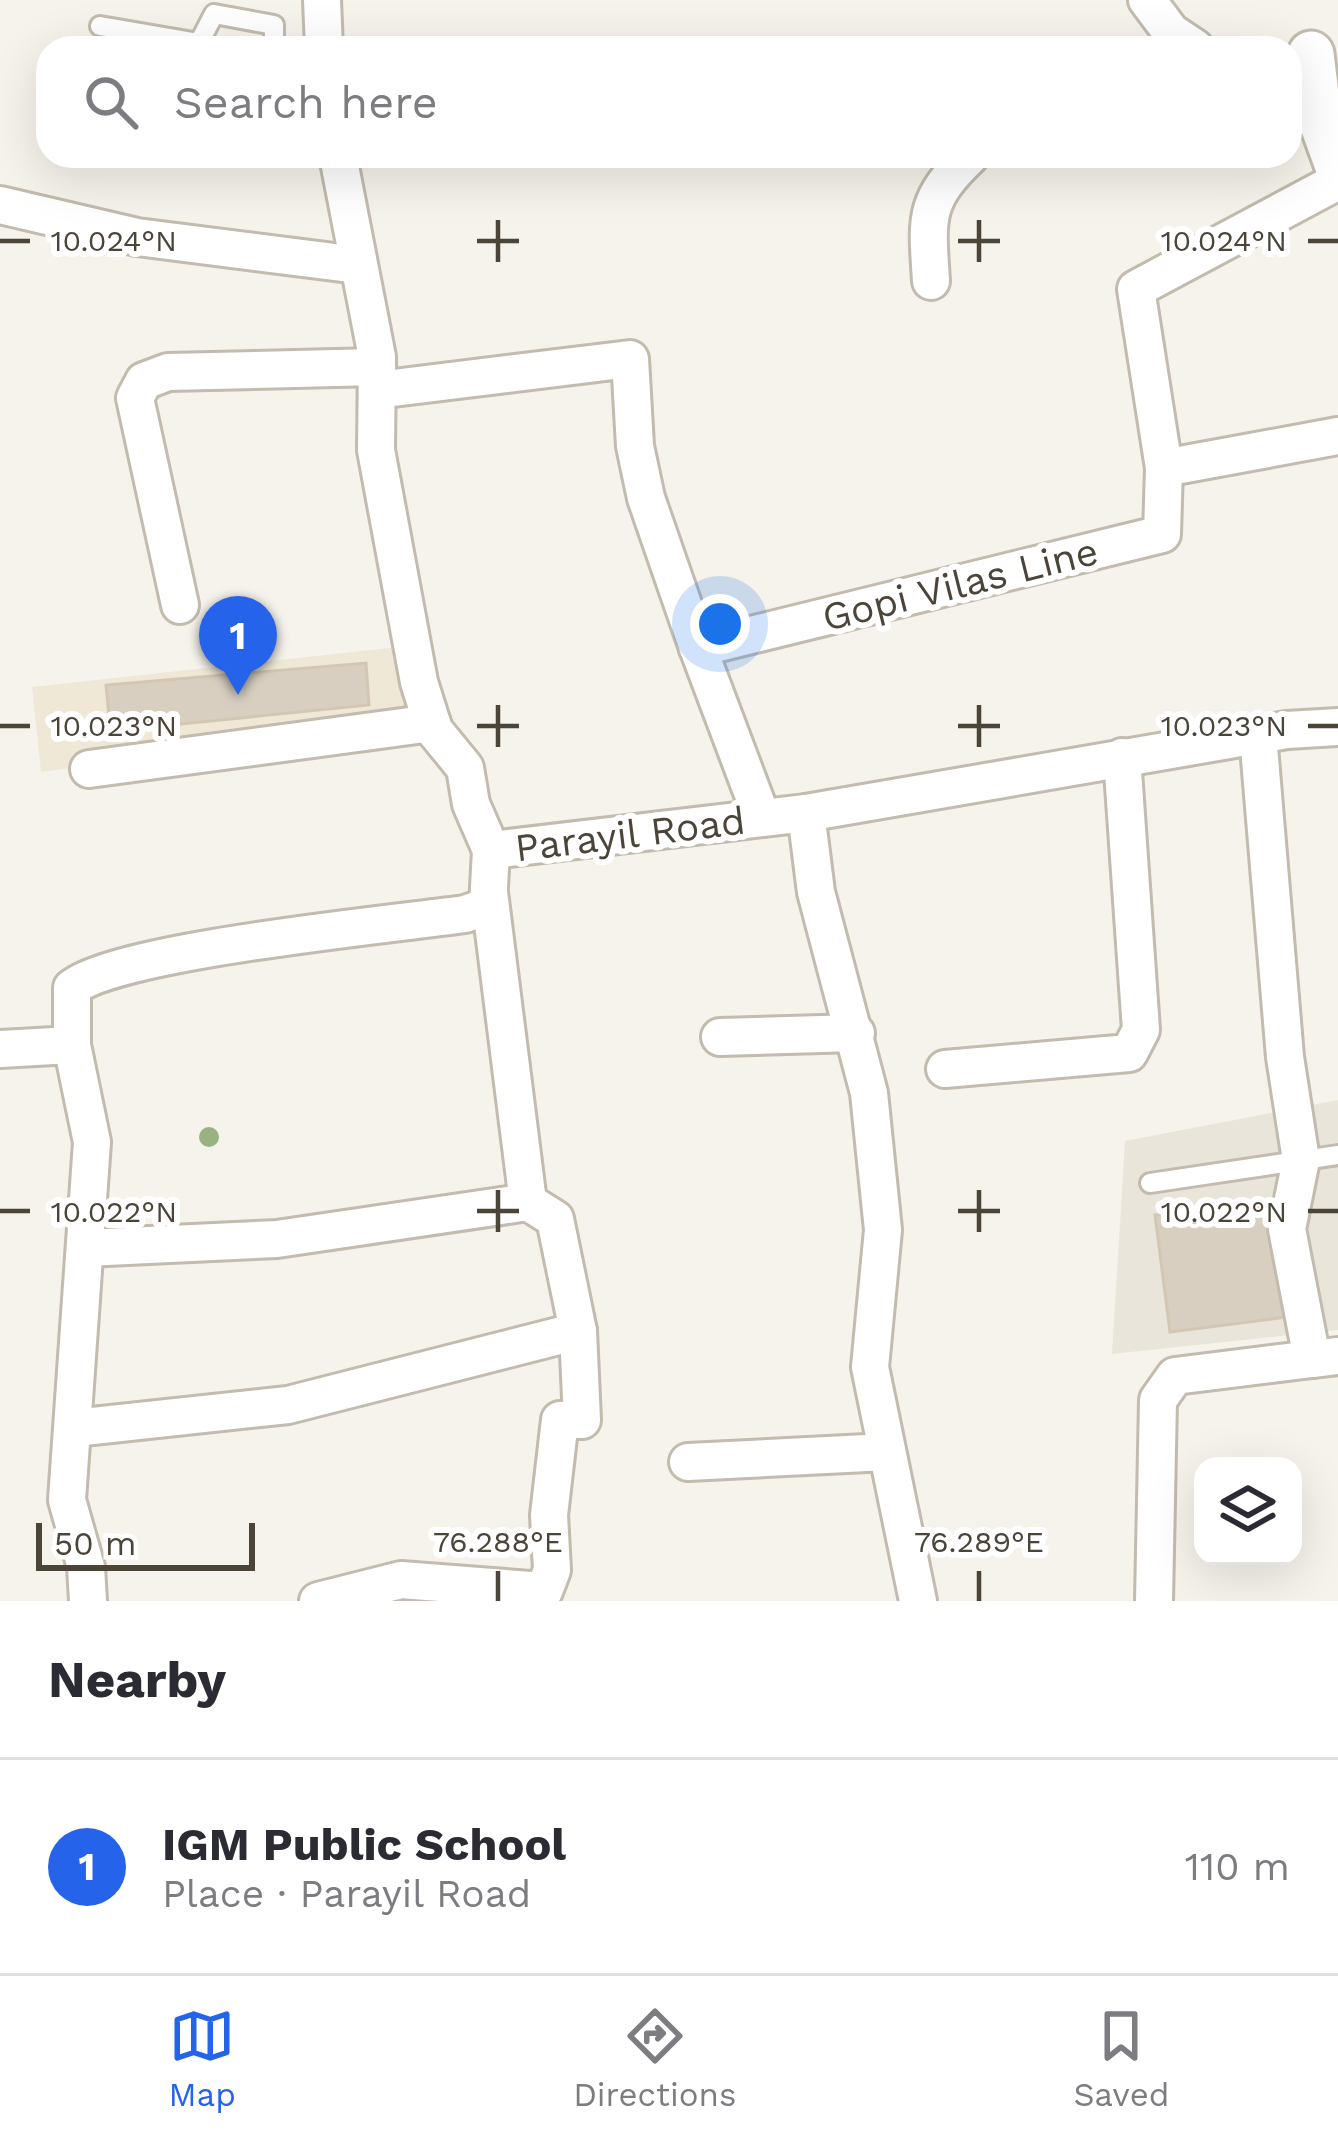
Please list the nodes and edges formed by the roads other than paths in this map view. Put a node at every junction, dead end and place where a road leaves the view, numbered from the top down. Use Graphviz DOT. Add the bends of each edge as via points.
graph roads {
  1 [pos="322,0"];
  2 [pos="1147,0"];
  3 [pos="100,26"];
  4 [pos="155,36"];
  5 [pos="203,36"];
  6 [pos="274,36"];
  7 [pos="324,36"];
  8 [pos="1177,36"];
  9 [pos="1324,52"];
  10 [pos="1304,105"];
  11 [pos="1338,166"];
  12 [pos="340,168"];
  13 [pos="957,168"];
  14 [pos="1338,181"];
  15 [pos="0,205"];
  16 [pos="358,265"];
  17 [pos="931,281"];
  18 [pos="377,378"];
  19 [pos="1338,436"];
  20 [pos="1164,468"];
  21 [pos="180,605"];
  22 [pos="698,648"];
  23 [pos="431,723"];
  24 [pos="1338,727"];
  25 [pos="1258,735"];
  26 [pos="1123,757"];
  27 [pos="89,769"];
  28 [pos="806,813"];
  29 [pos="762,818"];
  30 [pos="491,850"];
  31 [pos="489,892"];
  32 [pos="856,1033"];
  33 [pos="720,1037"];
  34 [pos="72,1045"];
  35 [pos="0,1049"];
  36 [pos="945,1069"];
  37 [pos="1338,1155"];
  38 [pos="1300,1160"];
  39 [pos="1150,1183"];
  40 [pos="528,1202"];
  41 [pos="85,1248"];
  42 [pos="578,1331"];
  43 [pos="1325,1358"];
  44 [pos="74,1428"];
  45 [pos="887,1452"];
  46 [pos="688,1462"];
  47 [pos="88,1601"];
  48 [pos="318,1601"];
  49 [pos="918,1601"];
  50 [pos="1154,1601"];
  1 -- 7 [label="street"];
  2 -- 8 [label="street"];
  3 -- 4 [label="lane"];
  5 -- 6 [label="lane" via="214,14 266,20"];
  9 -- 10 [label="street"];
  10 -- 11 [label="street"];
  12 -- 16 [label="street, Parayil Road"];
  13 -- 17 [label="street" via="936,188"];
  14 -- 20 [label="street" via="1136,289"];
  15 -- 16 [label="street" via="137,237"];
  16 -- 18 [label="street, Parayil Road"];
  18 -- 21 [label="street" via="168,372 144,381 135,398"];
  18 -- 22 [label="street" via="630,359 646,498"];
  18 -- 23 [label="street, Parayil Road" via="376,450"];
  19 -- 20 [label="street"];
  20 -- 22 [label="street, Gopi Vilas Line" via="1162,534"];
  22 -- 29 [label="street"];
  23 -- 27 [label="street"];
  23 -- 30 [label="street, Parayil Road" via="465,768"];
  24 -- 25 [label="street, Parayil Road"];
  25 -- 26 [label="street, Parayil Road"];
  25 -- 38 [label="street"];
  26 -- 28 [label="street, Parayil Road"];
  26 -- 36 [label="street" via="1141,1030 1129,1053"];
  28 -- 29 [label="street, Parayil Road"];
  28 -- 32 [label="street" via="817,892"];
  29 -- 30 [label="street, Parayil Road"];
  30 -- 31 [label="street"];
  31 -- 34 [label="street" via="488,906 465,914 89,973 72,988"];
  31 -- 40 [label="street"];
  32 -- 33 [label="street"];
  32 -- 45 [label="street" via="883,1230 870,1367"];
  34 -- 35 [label="street"];
  34 -- 41 [label="street" via="92,1142"];
  37 -- 38 [label="lane"];
  38 -- 39 [label="lane"];
  38 -- 43 [label="street" via="1287,1229"];
  40 -- 41 [label="street" via="277,1239"];
  40 -- 42 [label="street" via="555,1219"];
  41 -- 44 [label="street"];
  42 -- 44 [label="street" via="288,1405"];
  42 -- 48 [label="street" via="582,1420 560,1420 552,1570 544,1591 401,1580"];
  43 -- 50 [label="street" via="1175,1376 1158,1400"];
  44 -- 47 [label="street" via="67,1500"];
  45 -- 46 [label="street"];
  45 -- 49 [label="street"];
}
